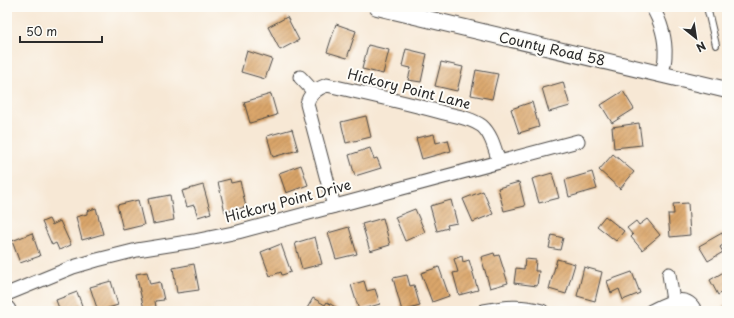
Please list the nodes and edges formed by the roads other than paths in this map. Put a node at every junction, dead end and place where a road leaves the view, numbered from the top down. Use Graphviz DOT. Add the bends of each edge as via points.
graph roads {
  1 [pos="377,7"];
  2 [pos="652,7"];
  3 [pos="707,7"];
  4 [pos="716,46"];
  5 [pos="661,75"];
  6 [pos="300,77"];
  7 [pos="727,90"];
  8 [pos="314,92"];
  9 [pos="578,141"];
  10 [pos="499,162"];
  11 [pos="334,206"];
  12 [pos="668,274"];
  13 [pos="7,294"];
  14 [pos="673,301"];
  15 [pos="484,311"];
  16 [pos="542,311"];
  17 [pos="651,311"];
  18 [pos="695,311"];
  1 -- 5 [label="street, County Road 58"];
  2 -- 5 [label="street" via="662,30 665,48"];
  3 -- 4 [label="lane"];
  5 -- 7 [label="street, County Road 58"];
  6 -- 8 [label="street"];
  8 -- 10 [label="street, Hickory Point Lane" via="327,85 470,120 487,132"];
  8 -- 11 [label="street" via="307,104"];
  9 -- 10 [label="street, Hickory Point Drive"];
  10 -- 11 [label="street, Hickory Point Drive"];
  11 -- 13 [label="street, Hickory Point Drive" via="238,232 137,250 97,260"];
  12 -- 14 [label="street"];
  14 -- 17 [label="street"];
  14 -- 18 [label="street" via="691,304"];
  15 -- 16 [label="street" via="511,306"];
}
